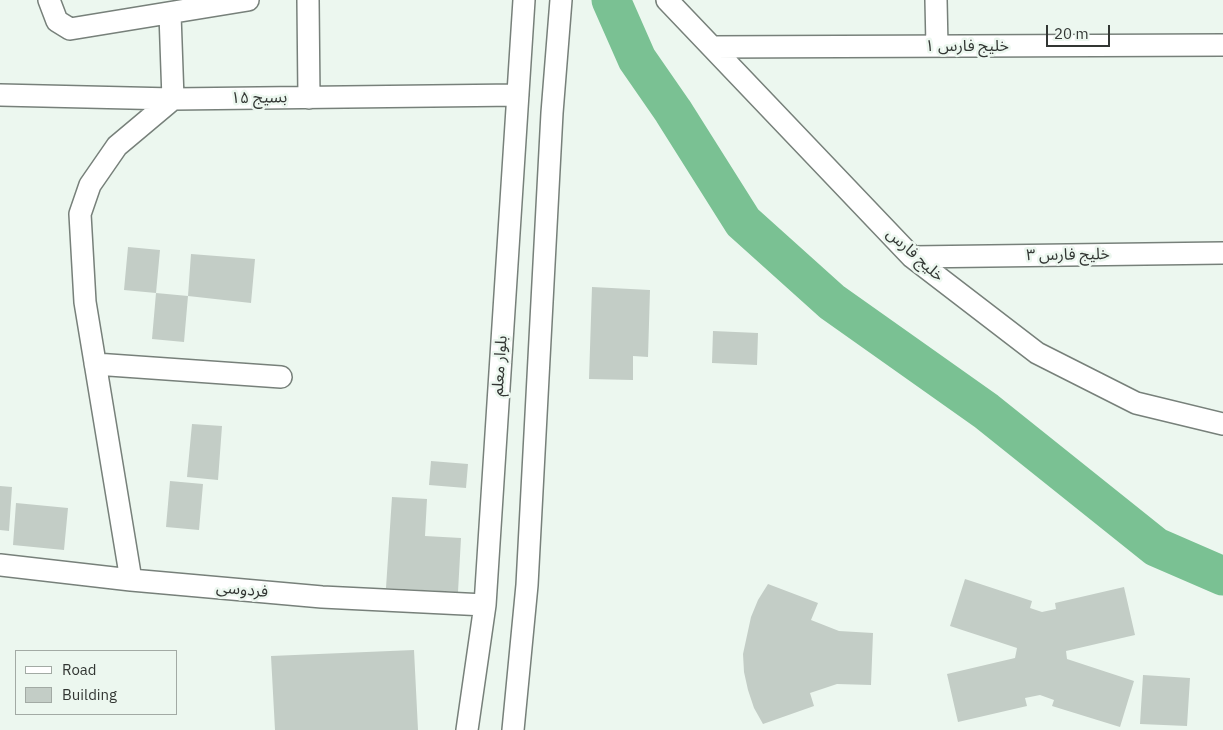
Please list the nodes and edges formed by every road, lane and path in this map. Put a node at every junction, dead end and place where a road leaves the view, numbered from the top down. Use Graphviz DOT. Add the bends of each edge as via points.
graph roads {
  1 [pos="49,0"];
  2 [pos="248,0"];
  3 [pos="308,0"];
  4 [pos="524,0"];
  5 [pos="561,0"];
  6 [pos="666,0"];
  7 [pos="936,0"];
  8 [pos="170,14"];
  9 [pos="1223,44"];
  10 [pos="936,46"];
  11 [pos="712,47"];
  12 [pos="0,95"];
  13 [pos="518,95"];
  14 [pos="309,98"];
  15 [pos="173,99"];
  16 [pos="1223,253"];
  17 [pos="912,257"];
  18 [pos="94,364"];
  19 [pos="281,377"];
  20 [pos="1223,424"];
  21 [pos="0,565"];
  22 [pos="130,580"];
  23 [pos="485,605"];
  24 [pos="466,730"];
  25 [pos="513,730"];
  1 -- 8 [label="street" via="57,21 70,29"];
  2 -- 8 [label="street"];
  3 -- 14 [label="street"];
  4 -- 13 [label="street, بلوار معلم"];
  5 -- 25 [label="street" via="527,585"];
  6 -- 11 [label="street, خلیج فارس"];
  7 -- 10 [label="street"];
  8 -- 15 [label="street"];
  9 -- 10 [label="street, خلیج فارس ۱"];
  10 -- 11 [label="street, خلیج فارس ۱"];
  11 -- 17 [label="street, خلیج فارس"];
  12 -- 15 [label="street, بسیج ۱۵"];
  13 -- 14 [label="street, بسیج ۱۵"];
  13 -- 23 [label="street, بلوار معلم"];
  14 -- 15 [label="street, بسیج ۱۵"];
  15 -- 18 [label="street" via="116,146 90,185 80,214 84,302"];
  16 -- 17 [label="street, خلیج فارس ۳"];
  17 -- 20 [label="street, خلیج فارس" via="1037,353 1136,403"];
  18 -- 19 [label="street"];
  18 -- 22 [label="street"];
  21 -- 22 [label="street, فردوسی"];
  22 -- 23 [label="street, فردوسی" via="322,597"];
  23 -- 24 [label="street, بلوار معلم"];
}
